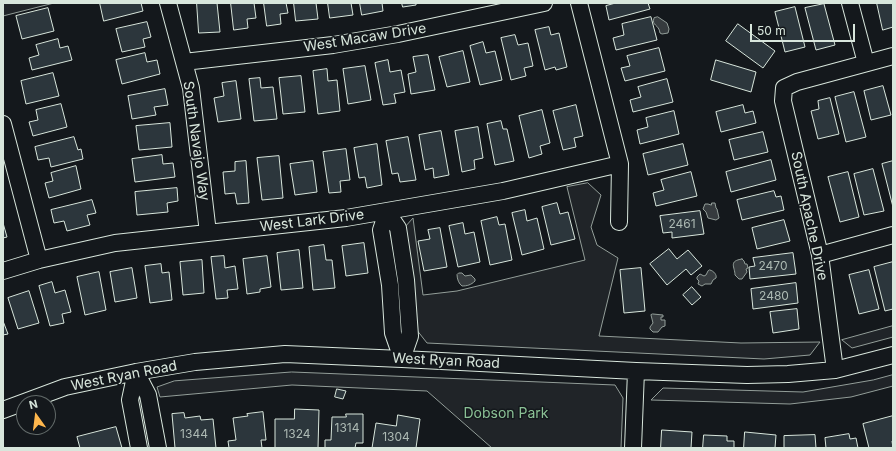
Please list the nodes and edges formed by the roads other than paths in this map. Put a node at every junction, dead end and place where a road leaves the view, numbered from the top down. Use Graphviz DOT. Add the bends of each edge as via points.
graph roads {
  1 [pos="168,3"];
  2 [pos="544,3"];
  3 [pos="579,3"];
  4 [pos="850,3"];
  5 [pos="893,56"];
  6 [pos="184,62"];
  7 [pos="866,63"];
  8 [pos="3,124"];
  9 [pos="620,164"];
  10 [pos="387,212"];
  11 [pos="619,222"];
  12 [pos="208,233"];
  13 [pos="893,235"];
  14 [pos="820,255"];
  15 [pos="39,260"];
  16 [pos="3,271"];
  17 [pos="893,355"];
  18 [pos="402,359"];
  19 [pos="835,370"];
  20 [pos="636,371"];
  21 [pos="136,372"];
  22 [pos="3,410"];
  23 [pos="139,448"];
  24 [pos="158,448"];
  25 [pos="633,448"];
  1 -- 6 [label="street, South Navajo Way"];
  2 -- 6 [label="street, West Macaw Drive" via="333,45"];
  3 -- 9 [label="street"];
  4 -- 7 [label="street"];
  5 -- 7 [label="street"];
  6 -- 12 [label="street, South Navajo Way" via="191,88"];
  7 -- 14 [label="street, South Apache Drive" via="784,88 783,101"];
  8 -- 15 [label="street"];
  9 -- 10 [label="street, West Lark Drive"];
  9 -- 11 [label="street"];
  10 -- 12 [label="street, West Lark Drive"];
  10 -- 18 [label="street" via="398,228 406,280 410,336"];
  12 -- 15 [label="street, West Lark Drive" via="115,243"];
  13 -- 14 [label="street"];
  14 -- 19 [label="street, South Apache Drive"];
  15 -- 16 [label="street, West Lark Drive"];
  17 -- 19 [label="street, West Ryan Road"];
  18 -- 20 [label="street, West Ryan Road"];
  18 -- 21 [label="street, West Ryan Road" via="285,354 195,362"];
  19 -- 20 [label="street, West Ryan Road" via="748,375"];
  20 -- 25 [label="street"];
  21 -- 22 [label="street, West Ryan Road" via="65,387"];
  21 -- 23 [label="street" via="130,400"];
  21 -- 24 [label="street" via="148,395"];
}
